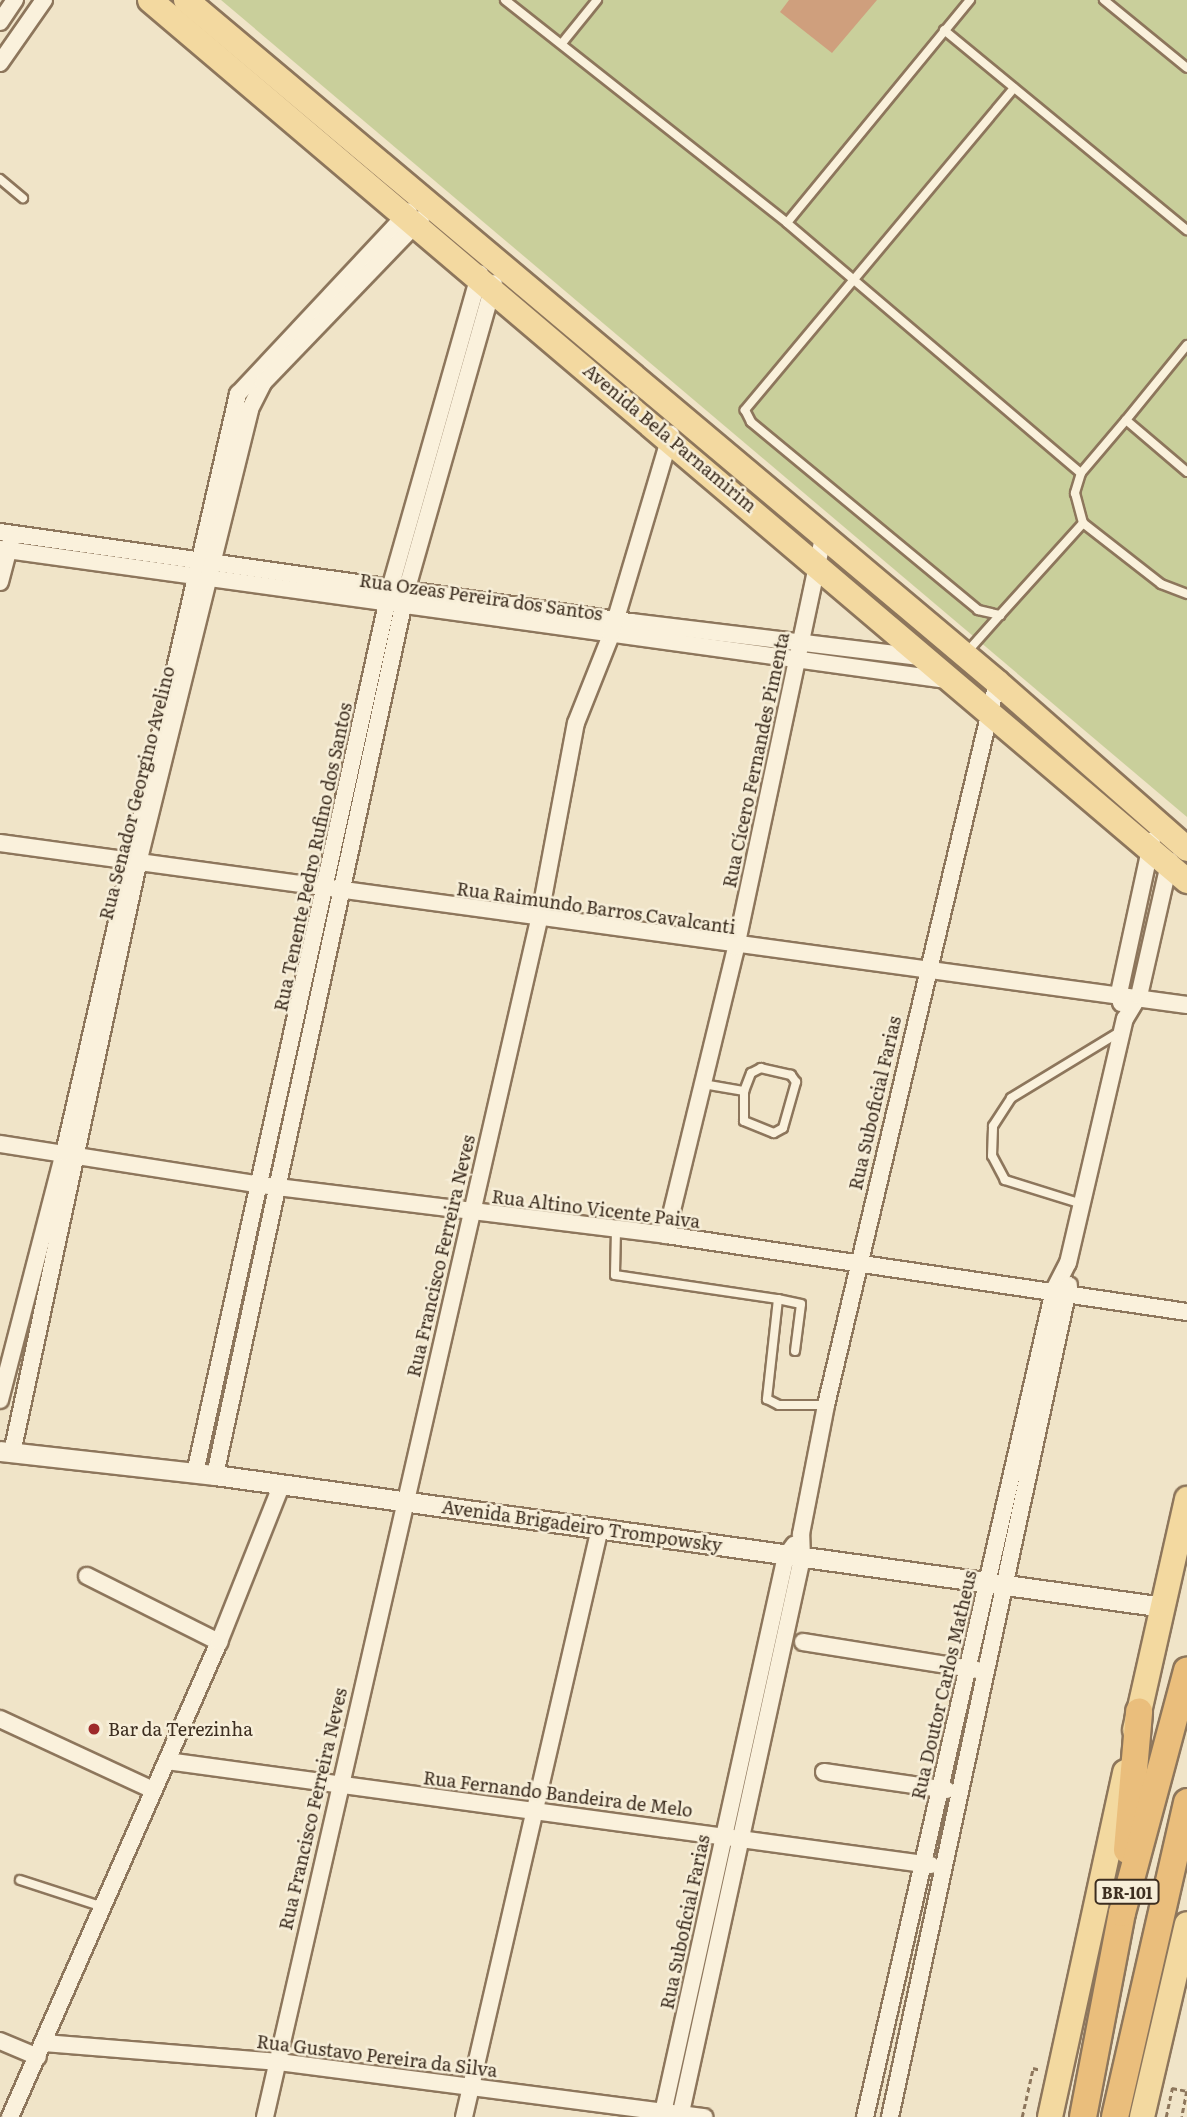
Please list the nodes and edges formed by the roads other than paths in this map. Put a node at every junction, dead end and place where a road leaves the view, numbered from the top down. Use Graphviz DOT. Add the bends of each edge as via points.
graph roads {
  1 [pos="15,0"];
  2 [pos="44,0"];
  3 [pos="150,0"];
  4 [pos="186,0"];
  5 [pos="505,0"];
  6 [pos="597,0"];
  7 [pos="970,0"];
  8 [pos="1104,0"];
  9 [pos="0,22"];
  10 [pos="944,30"];
  11 [pos="563,42"];
  12 [pos="0,63"];
  13 [pos="1187,68"];
  14 [pos="288,86"];
  15 [pos="1014,88"];
  16 [pos="271,104"];
  17 [pos="0,179"];
  18 [pos="23,198"];
  19 [pos="425,203"];
  20 [pos="409,222"];
  21 [pos="787,223"];
  22 [pos="1187,230"];
  23 [pos="492,273"];
  24 [pos="854,276"];
  25 [pos="1187,345"];
  26 [pos="677,412"];
  27 [pos="1126,420"];
  28 [pos="670,437"];
  29 [pos="1187,472"];
  30 [pos="1081,474"];
  31 [pos="1083,523"];
  32 [pos="6,533"];
  33 [pos="823,537"];
  34 [pos="4,549"];
  35 [pos="116,549"];
  36 [pos="817,564"];
  37 [pos="112,565"];
  38 [pos="204,571"];
  39 [pos="0,582"];
  40 [pos="397,594"];
  41 [pos="1187,594"];
  42 [pos="1000,615"];
  43 [pos="613,628"];
  44 [pos="799,650"];
  45 [pos="964,654"];
  46 [pos="928,657"];
  47 [pos="956,681"];
  48 [pos="997,682"];
  49 [pos="990,709"];
  50 [pos="1154,836"];
  51 [pos="0,843"];
  52 [pos="1183,846"];
  53 [pos="134,858"];
  54 [pos="1168,865"];
  55 [pos="1187,881"];
  56 [pos="333,890"];
  57 [pos="539,920"];
  58 [pos="737,947"];
  59 [pos="925,972"];
  60 [pos="1119,993"];
  61 [pos="1139,996"];
  62 [pos="1187,1005"];
  63 [pos="1124,1025"];
  64 [pos="703,1084"];
  65 [pos="744,1091"];
  66 [pos="0,1144"];
  67 [pos="70,1154"];
  68 [pos="268,1186"];
  69 [pos="1082,1204"];
  70 [pos="472,1214"];
  71 [pos="617,1230"];
  72 [pos="666,1235"];
  73 [pos="859,1263"];
  74 [pos="1062,1291"];
  75 [pos="778,1299"];
  76 [pos="1187,1312"];
  77 [pos="795,1351"];
  78 [pos="0,1400"];
  79 [pos="826,1405"];
  80 [pos="6,1452"];
  81 [pos="195,1473"];
  82 [pos="215,1475"];
  83 [pos="282,1484"];
  84 [pos="1187,1499"];
  85 [pos="402,1500"];
  86 [pos="600,1528"];
  87 [pos="794,1557"];
  88 [pos="87,1576"];
  89 [pos="997,1586"];
  90 [pos="1164,1607"];
  91 [pos="219,1642"];
  92 [pos="803,1642"];
  93 [pos="968,1668"];
  94 [pos="988,1671"];
  95 [pos="1187,1671"];
  96 [pos="1139,1712"];
  97 [pos="0,1719"];
  98 [pos="167,1761"];
  99 [pos="824,1772"];
  100 [pos="338,1786"];
  101 [pos="940,1789"];
  102 [pos="153,1790"];
  103 [pos="960,1793"];
  104 [pos="1187,1802"];
  105 [pos="535,1810"];
  106 [pos="723,1833"];
  107 [pos="741,1836"];
  108 [pos="922,1864"];
  109 [pos="944,1867"];
  110 [pos="20,1880"];
  111 [pos="103,1907"];
  112 [pos="1122,1913"];
  113 [pos="1187,1924"];
  114 [pos="0,2041"];
  115 [pos="41,2050"];
  116 [pos="278,2062"];
  117 [pos="471,2087"];
  118 [pos="663,2114"];
  119 [pos="680,2115"];
  120 [pos="10,2117"];
  121 [pos="265,2117"];
  122 [pos="464,2117"];
  123 [pos="704,2117"];
  124 [pos="865,2117"];
  125 [pos="890,2117"];
  126 [pos="1050,2117"];
  127 [pos="1083,2117"];
  128 [pos="1115,2117"];
  129 [pos="1142,2117"];
  1 -- 9 [label="street"];
  2 -- 12 [label="street"];
  3 -- 16 [label="main road, Avenida Bela Parnamirim"];
  4 -- 14 [label="main road, Avenida Bela Parnamirim"];
  5 -- 11 [label="lane"];
  6 -- 11 [label="lane"];
  7 -- 10 [label="lane"];
  8 -- 13 [label="lane"];
  10 -- 15 [label="lane"];
  10 -- 21 [label="lane"];
  11 -- 21 [label="lane"];
  14 -- 16 [label="main road"];
  14 -- 19 [label="main road, Avenida Bela Parnamirim"];
  15 -- 22 [label="lane"];
  15 -- 24 [label="lane"];
  16 -- 20 [label="main road, Avenida Bela Parnamirim"];
  17 -- 18 [label="lane"];
  19 -- 20 [label="street, Rua Senador Georgino Avelino"];
  19 -- 23 [label="main road, Avenida Bela Parnamirim"];
  20 -- 23 [label="main road, Avenida Bela Parnamirim"];
  20 -- 38 [label="street, Rua Senador Georgino Avelino" via="238,394"];
  21 -- 24 [label="lane"];
  23 -- 26 [label="main road, Avenida Bela Parnamirim"];
  23 -- 28 [label="main road, Avenida Bela Parnamirim"];
  23 -- 40 [label="street, Rua Tenente Pedro Rufino dos Santos"];
  24 -- 30 [label="lane"];
  24 -- 42 [label="lane" via="750,399 747,416 978,610"];
  25 -- 27 [label="lane"];
  26 -- 28 [label="street, Rua Francisco Ferreira Neves"];
  26 -- 33 [label="main road, Avenida Bela Parnamirim"];
  27 -- 29 [label="lane"];
  27 -- 30 [label="lane"];
  28 -- 36 [label="main road, Avenida Bela Parnamirim"];
  28 -- 43 [label="street, Rua Francisco Ferreira Neves"];
  30 -- 31 [label="lane" via="1075,493"];
  31 -- 41 [label="lane" via="1161,584"];
  31 -- 42 [label="lane"];
  32 -- 34 [label="street"];
  32 -- 35 [label="street, Rua Ozeas Pereira dos Santos"];
  33 -- 36 [label="street, Rua Cícero Fernandes Pimenta"];
  33 -- 45 [label="main road, Avenida Bela Parnamirim"];
  34 -- 37 [label="street, Rua Ozeas Pereira dos Santos"];
  34 -- 39 [label="street"];
  35 -- 37 [label="street"];
  35 -- 38 [label="street, Rua Ozeas Pereira dos Santos"];
  36 -- 44 [label="street, Rua Cícero Fernandes Pimenta"];
  36 -- 46 [label="main road, Avenida Bela Parnamirim"];
  37 -- 38 [label="street, Rua Ozeas Pereira dos Santos"];
  38 -- 40 [label="street, Rua Ozeas Pereira dos Santos"];
  38 -- 53 [label="street, Rua Senador Georgino Avelino"];
  40 -- 43 [label="street, Rua Ozeas Pereira dos Santos"];
  40 -- 56 [label="street, Rua Tenente Pedro Rufino dos Santos"];
  42 -- 45 [label="lane"];
  43 -- 44 [label="street, Rua Ozeas Pereira dos Santos"];
  43 -- 57 [label="street, Rua Francisco Ferreira Neves" via="576,723"];
  44 -- 46 [label="street, Rua Ozeas Pereira dos Santos"];
  44 -- 47 [label="street, Rua Ozeas Pereira dos Santos"];
  44 -- 58 [label="street, Rua Cícero Fernandes Pimenta"];
  45 -- 48 [label="main road, Avenida Bela Parnamirim"];
  46 -- 47 [label="main road, Avenida Bela Parnamirim"];
  47 -- 49 [label="main road, Avenida Bela Parnamirim"];
  48 -- 49 [label="street, Rua Suboficial Farias"];
  48 -- 50 [label="main road, Avenida Bela Parnamirim"];
  49 -- 50 [label="main road, Avenida Bela Parnamirim"];
  49 -- 59 [label="street, Rua Suboficial Farias"];
  50 -- 52 [label="main road, Avenida Bela Parnamirim"];
  50 -- 54 [label="main road, Avenida Bela Parnamirim"];
  50 -- 60 [label="street, Rua Doutor Carlos Matheus"];
  51 -- 53 [label="street, Rua Raimundo Barros Cavalcanti"];
  52 -- 54 [label="street, Rua Doutor Carlos Matheus"];
  53 -- 56 [label="street, Rua Raimundo Barros Cavalcanti"];
  53 -- 67 [label="street, Rua Senador Georgino Avelino"];
  54 -- 55 [label="main road, Avenida Bela Parnamirim"];
  54 -- 61 [label="street, Rua Doutor Carlos Matheus"];
  56 -- 57 [label="street, Rua Raimundo Barros Cavalcanti"];
  56 -- 68 [label="street, Rua Tenente Pedro Rufino dos Santos"];
  57 -- 58 [label="street, Rua Raimundo Barros Cavalcanti"];
  57 -- 70 [label="street, Rua Francisco Ferreira Neves"];
  58 -- 59 [label="street, Rua Raimundo Barros Cavalcanti"];
  58 -- 64 [label="street, Rua Cícero Fernandes Pimenta"];
  59 -- 60 [label="street, Rua Raimundo Barros Cavalcanti"];
  59 -- 73 [label="street, Rua Suboficial Farias"];
  60 -- 61 [label="street, Rua Raimundo Barros Cavalcanti"];
  60 -- 63 [label="street, Rua Doutor Carlos Matheus"];
  61 -- 62 [label="street, Rua Raimundo Barros Cavalcanti"];
  61 -- 63 [label="street, Rua Doutor Carlos Matheus"];
  63 -- 69 [label="street, Rua Doutor Carlos Matheus"];
  63 -- 69 [label="lane" via="1011,1098 993,1126 992,1156 1004,1180"];
  64 -- 65 [label="lane"];
  64 -- 72 [label="street, Rua Cícero Fernandes Pimenta"];
  65 -- 65 [label="lane" via="744,1121 774,1133 783,1128 796,1082 791,1075 761,1068 751,1073"];
  66 -- 67 [label="street, Rua Altino Vicente Paiva"];
  67 -- 68 [label="street, Rua Altino Vicente Paiva"];
  67 -- 78 [label="street, Rua Senador Georgino Avelino"];
  67 -- 80 [label="street, Rua Senador Georgino Avelino"];
  68 -- 70 [label="street, Rua Altino Vicente Paiva"];
  68 -- 81 [label="street, Rua Tenente Pedro Rufino dos Santos"];
  68 -- 82 [label="street, Rua Tenente Pedro Rufino dos Santos"];
  69 -- 74 [label="street, Rua Doutor Carlos Matheus"];
  70 -- 71 [label="street, Rua Altino Vicente Paiva"];
  70 -- 85 [label="street, Rua Francisco Ferreira Neves"];
  71 -- 72 [label="street, Rua Altino Vicente Paiva"];
  71 -- 75 [label="lane" via="615,1275"];
  72 -- 73 [label="street, Rua Altino Vicente Paiva"];
  73 -- 74 [label="street, Rua Altino Vicente Paiva"];
  73 -- 79 [label="street, Rua Suboficial Farias"];
  74 -- 76 [label="street, Rua Altino Vicente Paiva"];
  74 -- 89 [label="street, Rua Doutor Carlos Matheus"];
  75 -- 77 [label="lane" via="801,1304"];
  75 -- 79 [label="lane" via="767,1399 779,1405"];
  79 -- 87 [label="street, Rua Suboficial Farias"];
  80 -- 81 [label="street, Avenida Brigadeiro Trompowsky"];
  81 -- 82 [label="street, Avenida Brigadeiro Trompowsky"];
  82 -- 83 [label="street, Avenida Brigadeiro Trompowsky"];
  83 -- 85 [label="street, Avenida Brigadeiro Trompowsky"];
  83 -- 91 [label="street"];
  84 -- 90 [label="main road"];
  85 -- 86 [label="street, Avenida Brigadeiro Trompowsky"];
  85 -- 100 [label="street, Rua Francisco Ferreira Neves"];
  86 -- 87 [label="street, Avenida Brigadeiro Trompowsky"];
  86 -- 105 [label="street"];
  87 -- 89 [label="street, Avenida Brigadeiro Trompowsky"];
  87 -- 106 [label="street, Rua Suboficial Farias"];
  87 -- 107 [label="street, Rua Suboficial Farias"];
  88 -- 91 [label="street"];
  89 -- 90 [label="street, Avenida Brigadeiro Trompowsky"];
  89 -- 93 [label="street, Rua Doutor Carlos Matheus"];
  89 -- 94 [label="street, Rua Doutor Carlos Matheus"];
  90 -- 96 [label="main road"];
  91 -- 98 [label="street"];
  92 -- 93 [label="street"];
  93 -- 94 [label="street"];
  93 -- 101 [label="street, Rua Doutor Carlos Matheus"];
  94 -- 103 [label="street, Rua Doutor Carlos Matheus"];
  95 -- 112 [label="highway, BR-101"];
  96 -- 112 [label="highway"];
  96 -- 126 [label="main road"];
  97 -- 102 [label="street"];
  98 -- 100 [label="street, Rua Fernando Bandeira de Melo"];
  98 -- 102 [label="street"];
  99 -- 101 [label="street"];
  100 -- 105 [label="street, Rua Fernando Bandeira de Melo"];
  100 -- 116 [label="street, Rua Francisco Ferreira Neves"];
  101 -- 103 [label="street"];
  101 -- 108 [label="street, Rua Doutor Carlos Matheus"];
  102 -- 111 [label="street"];
  103 -- 109 [label="street, Rua Doutor Carlos Matheus"];
  104 -- 128 [label="highway, BR-101"];
  105 -- 106 [label="street, Rua Fernando Bandeira de Melo"];
  105 -- 117 [label="street"];
  106 -- 107 [label="street, Rua Fernando Bandeira de Melo"];
  106 -- 118 [label="street, Rua Suboficial Farias"];
  107 -- 108 [label="street, Rua Fernando Bandeira de Melo"];
  107 -- 119 [label="street, Rua Suboficial Farias"];
  108 -- 109 [label="street, Rua Fernando Bandeira de Melo"];
  108 -- 124 [label="street, Rua Doutor Carlos Matheus"];
  109 -- 125 [label="street, Rua Doutor Carlos Matheus"];
  110 -- 111 [label="lane"];
  111 -- 115 [label="street"];
  112 -- 127 [label="highway, BR-101"];
  113 -- 129 [label="main road"];
  114 -- 115 [label="street, Rua Gustavo Pereira da Silva"];
  115 -- 116 [label="street, Rua Gustavo Pereira da Silva"];
  115 -- 120 [label="street"];
  116 -- 117 [label="street, Rua Gustavo Pereira da Silva"];
  116 -- 121 [label="street, Rua Francisco Ferreira Neves"];
  117 -- 118 [label="street, Rua Gustavo Pereira da Silva"];
  117 -- 122 [label="street"];
  118 -- 119 [label="street, Rua Gustavo Pereira da Silva"];
  119 -- 123 [label="street, Rua Gustavo Pereira da Silva"];
}
